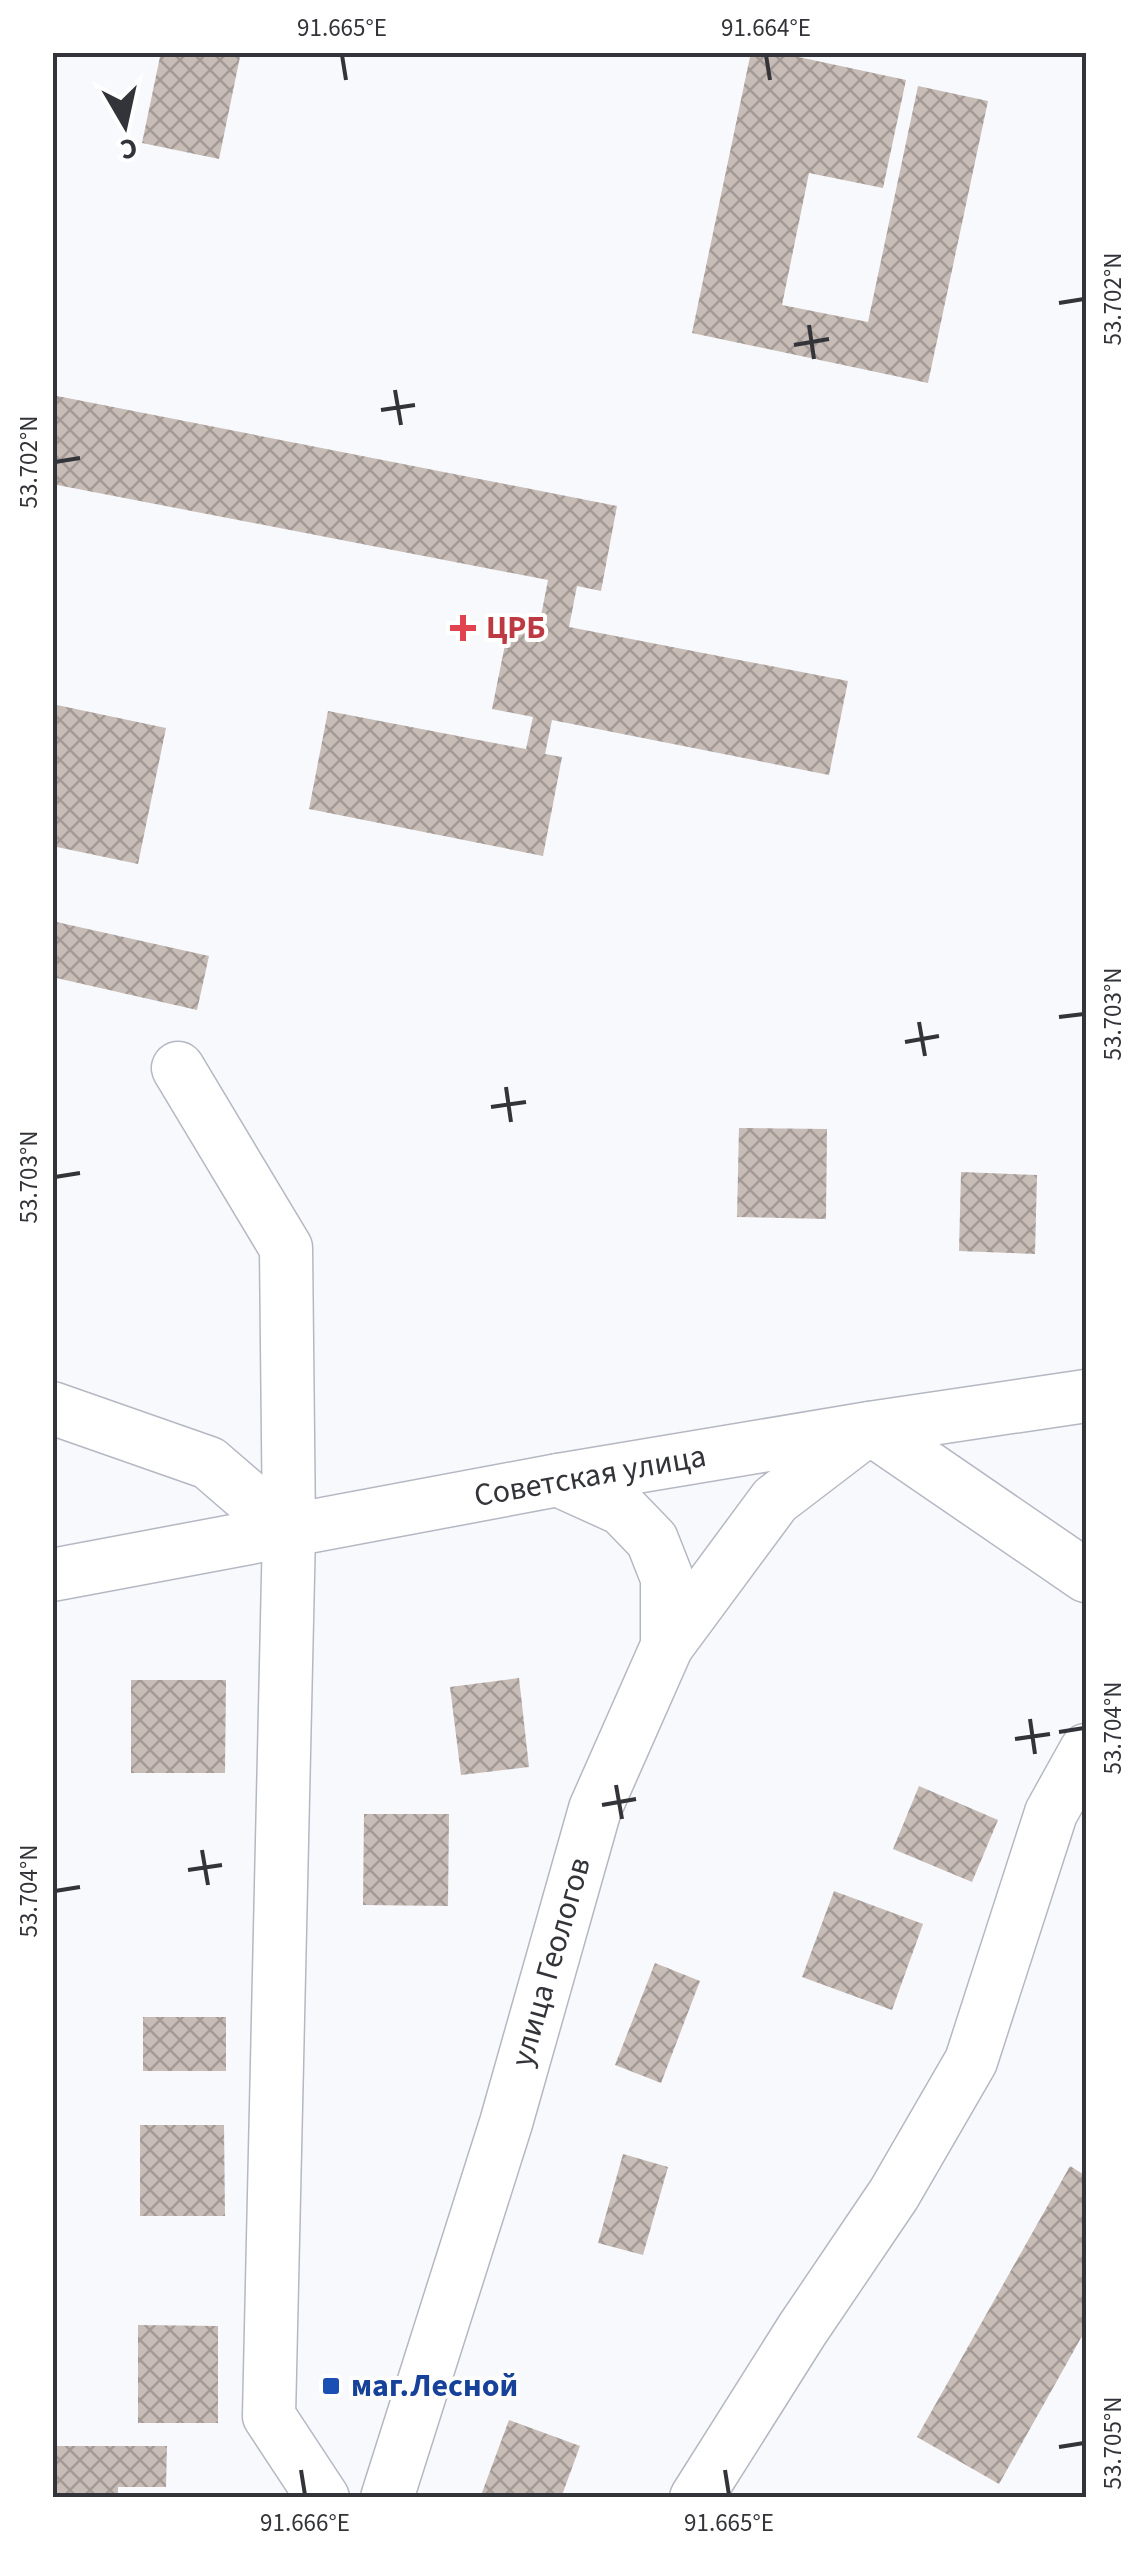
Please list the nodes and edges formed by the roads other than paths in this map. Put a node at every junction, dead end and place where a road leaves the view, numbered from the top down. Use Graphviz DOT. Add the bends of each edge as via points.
graph roads {
  1 [pos="178,1068"];
  2 [pos="1086,1396"];
  3 [pos="52,1408"];
  4 [pos="870,1428"];
  5 [pos="558,1480"];
  6 [pos="288,1532"];
  7 [pos="52,1575"];
  8 [pos="1086,1576"];
  9 [pos="667,1646"];
  10 [pos="1086,1750"];
  11 [pos="322,2498"];
  12 [pos="387,2498"];
  13 [pos="696,2498"];
  1 -- 6 [label="street" via="286,1248"];
  2 -- 4 [label="street, Советская улица"];
  3 -- 6 [label="street" via="208,1463"];
  4 -- 5 [label="street, Советская улица"];
  4 -- 8 [label="street"];
  4 -- 9 [label="street" via="776,1500"];
  5 -- 6 [label="street, Советская улица"];
  5 -- 9 [label="street, улица Геологов" via="622,1509 652,1540 667,1578"];
  6 -- 7 [label="street, Советская улица"];
  6 -- 11 [label="street" via="269,2416"];
  9 -- 12 [label="street, улица Геологов" via="595,1808 506,2123"];
  10 -- 13 [label="street" via="1051,1814 971,2061 894,2194"];
}
